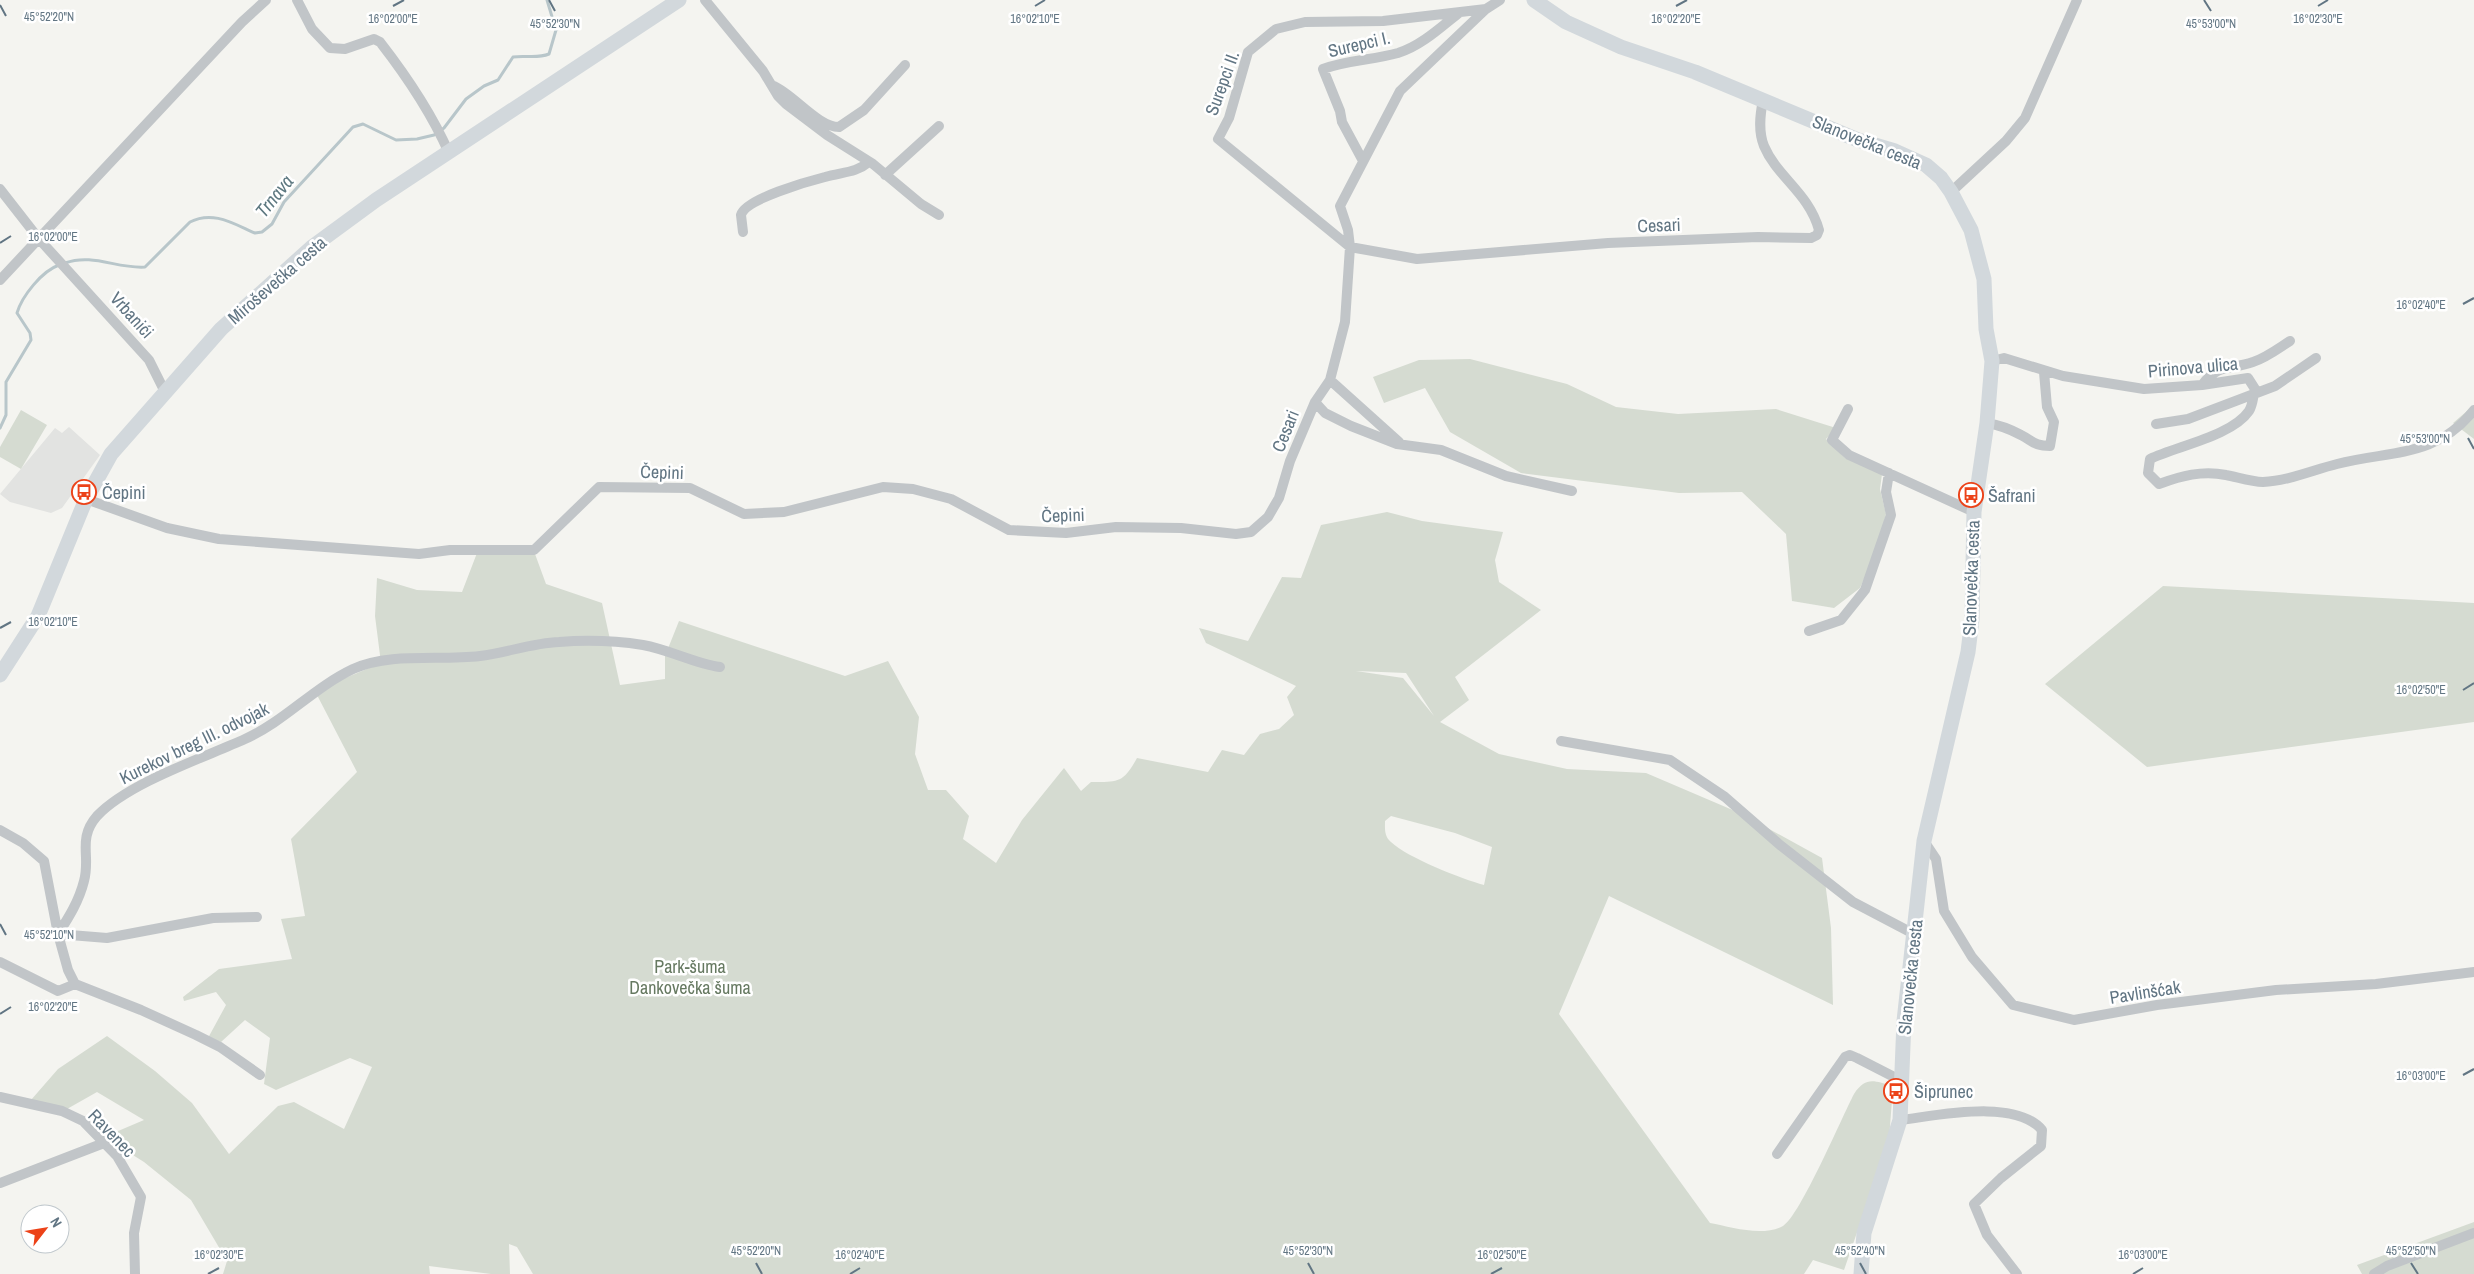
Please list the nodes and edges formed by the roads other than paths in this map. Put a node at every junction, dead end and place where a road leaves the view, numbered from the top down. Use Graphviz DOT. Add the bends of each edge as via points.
graph roads {
  1 [pos="266,0"];
  2 [pos="297,0"];
  3 [pos="679,0"];
  4 [pos="705,0"];
  5 [pos="1500,0"];
  6 [pos="1534,0"];
  7 [pos="2077,0"];
  8 [pos="1486,8"];
  9 [pos="1461,12"];
  10 [pos="905,65"];
  11 [pos="774,86"];
  12 [pos="1762,100"];
  13 [pos="939,126"];
  14 [pos="449,153"];
  15 [pos="1363,161"];
  16 [pos="869,162"];
  17 [pos="885,175"];
  18 [pos="0,189"];
  19 [pos="1951,192"];
  20 [pos="939,215"];
  21 [pos="743,232"];
  22 [pos="39,239"];
  23 [pos="1350,247"];
  24 [pos="0,280"];
  25 [pos="2290,340"];
  26 [pos="2316,358"];
  27 [pos="1992,361"];
  28 [pos="2044,372"];
  29 [pos="1330,380"];
  30 [pos="2202,385"];
  31 [pos="165,392"];
  32 [pos="2254,395"];
  33 [pos="1315,402"];
  34 [pos="1848,409"];
  35 [pos="2474,410"];
  36 [pos="1986,423"];
  37 [pos="2156,424"];
  38 [pos="1402,445"];
  39 [pos="1889,473"];
  40 [pos="1572,491"];
  41 [pos="86,499"];
  42 [pos="1974,512"];
  43 [pos="1251,532"];
  44 [pos="1809,631"];
  45 [pos="720,667"];
  46 [pos="0,675"];
  47 [pos="1561,741"];
  48 [pos="0,830"];
  49 [pos="1924,841"];
  50 [pos="257,917"];
  51 [pos="58,934"];
  52 [pos="1914,934"];
  53 [pos="0,962"];
  54 [pos="2474,972"];
  55 [pos="75,984"];
  56 [pos="260,1075"];
  57 [pos="1900,1080"];
  58 [pos="0,1097"];
  59 [pos="1900,1120"];
  60 [pos="104,1143"];
  61 [pos="1777,1154"];
  62 [pos="0,1183"];
  63 [pos="2474,1233"];
  64 [pos="135,1274"];
  65 [pos="1862,1274"];
  66 [pos="2017,1274"];
  67 [pos="2374,1274"];
  1 -- 22 [label="street"];
  2 -- 14 [label="street" via="312,28 330,48 345,49 374,39 380,42 415,87"];
  3 -- 14 [label="street, Miroševečka cesta"];
  4 -- 11 [label="street"];
  5 -- 8 [label="street, Cesari"];
  6 -- 12 [label="street, Slanovečka cesta" via="1566,22 1621,47"];
  7 -- 19 [label="street" via="2025,118 2006,141"];
  8 -- 9 [label="street, Surepci II."];
  8 -- 15 [label="street, Cesari" via="1400,91"];
  9 -- 15 [label="street, Surepci I." via="1427,38 1401,52 1340,62 1323,70 1342,122"];
  9 -- 23 [label="street, Surepci II." via="1383,21 1305,22 1276,29 1248,52 1229,118 1218,139"];
  10 -- 11 [label="street" via="864,110 839,127 823,121"];
  11 -- 16 [label="street" via="786,104"];
  12 -- 19 [label="street, Slanovečka cesta" via="1926,165"];
  12 -- 23 [label="street, Cesari" via="1759,119 1764,146 1812,212 1819,230 1811,238 1608,243 1417,259"];
  13 -- 17 [label="street"];
  14 -- 31 [label="street, Miroševečka cesta" via="376,200 312,247 220,329"];
  15 -- 23 [label="street, Cesari" via="1340,206"];
  16 -- 17 [label="street"];
  16 -- 21 [label="street" via="860,169 826,176 766,196 747,206 741,215"];
  17 -- 20 [label="street"];
  18 -- 22 [label="street, Vrbanići"];
  19 -- 27 [label="street, Slanovečka cesta" via="1971,230 1984,279 1986,329"];
  22 -- 24 [label="street"];
  22 -- 31 [label="street, Vrbanići" via="150,360"];
  23 -- 29 [label="street, Cesari" via="1345,322"];
  25 -- 30 [label="street" via="2254,362 2211,373"];
  26 -- 32 [label="street" via="2276,386"];
  27 -- 28 [label="street, Pirinova ulica" via="2004,358"];
  27 -- 36 [label="street, Slanovečka cesta"];
  28 -- 30 [label="street, Pirinova ulica" via="2144,389"];
  28 -- 36 [label="street" via="2047,407 2054,422 2050,446 2037,446 2022,435"];
  29 -- 33 [label="street, Cesari"];
  29 -- 38 [label="street"];
  30 -- 32 [label="street, Pirinova ulica" via="2248,378 2255,389"];
  31 -- 41 [label="street, Miroševečka cesta" via="111,454"];
  32 -- 35 [label="street, Pirinova ulica" via="2250,409 2228,428 2150,459 2148,473 2159,484 2199,473 2262,482 2281,479 2356,459 2407,453 2442,439 2466,421"];
  32 -- 37 [label="street" via="2188,419"];
  33 -- 38 [label="street" via="1325,413 1351,426"];
  33 -- 43 [label="street, Cesari" via="1290,461 1279,498 1268,517"];
  34 -- 39 [label="street" via="1832,440 1850,455"];
  36 -- 42 [label="street, Slanovečka cesta"];
  38 -- 40 [label="street" via="1441,450 1506,476"];
  39 -- 42 [label="street"];
  39 -- 44 [label="street" via="1886,492 1891,515 1865,590 1841,620"];
  41 -- 43 [label="street, Čepini" via="167,528 219,539 419,554 450,550 534,550 599,487 690,488 744,514 784,512 882,487 913,489 951,499 1009,530 1066,533 1116,527 1181,528 1236,534"];
  41 -- 46 [label="street, Miroševečka cesta" via="38,616"];
  42 -- 49 [label="street, Slanovečka cesta" via="1972,619 1968,652"];
  45 -- 51 [label="street, Kurekov breg III. odvojak" via="642,645 558,642 479,656 373,662 353,669 306,697 273,725 190,761 117,799 98,816 88,828 84,844 85,879 74,910"];
  47 -- 52 [label="street" via="1670,760 1725,797 1853,902"];
  48 -- 51 [label="street" via="23,843 44,861"];
  49 -- 52 [label="street, Slanovečka cesta"];
  49 -- 54 [label="street, Pavlinšćak" via="1936,859 1944,911 1972,957 2013,1005 2030,1010 2074,1020 2157,1005 2276,990 2376,984"];
  50 -- 51 [label="street" via="214,918 107,938"];
  51 -- 55 [label="street"];
  52 -- 57 [label="street, Slanovečka cesta"];
  53 -- 55 [label="street" via="58,991"];
  55 -- 56 [label="street" via="196,1035 220,1047"];
  57 -- 59 [label="street, Slanovečka cesta"];
  57 -- 61 [label="street" via="1850,1055 1845,1057"];
  58 -- 60 [label="street, Ravenec" via="62,1111 82,1121"];
  59 -- 65 [label="street, Slanovečka cesta" via="1864,1233"];
  59 -- 66 [label="street" via="1996,1112 2029,1119 2042,1130 2041,1146 1974,1204 1986,1235"];
  60 -- 62 [label="street"];
  60 -- 64 [label="street, Ravenec" via="117,1156 141,1197 134,1233"];
  63 -- 67 [label="street"];
}
